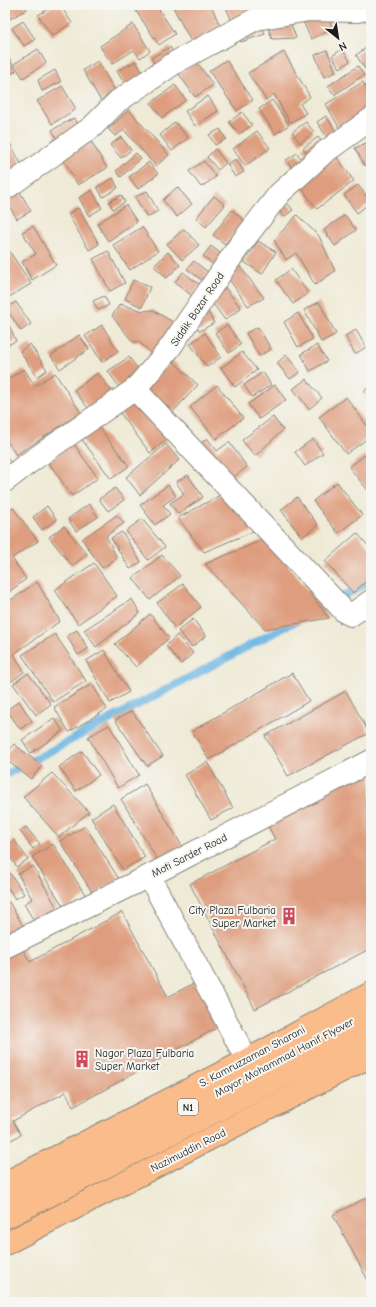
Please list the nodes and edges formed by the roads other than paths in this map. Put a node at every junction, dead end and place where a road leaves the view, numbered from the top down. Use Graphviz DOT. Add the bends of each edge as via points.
graph roads {
  1 [pos="371,8"];
  2 [pos="371,119"];
  3 [pos="5,189"];
  4 [pos="135,389"];
  5 [pos="5,482"];
  6 [pos="371,602"];
  7 [pos="371,761"];
  8 [pos="149,876"];
  9 [pos="5,946"];
  10 [pos="371,993"];
  11 [pos="371,1012"];
  12 [pos="371,1032"];
  13 [pos="371,1056"];
  14 [pos="247,1060"];
  15 [pos="5,1183"];
  16 [pos="5,1200"];
  17 [pos="5,1218"];
  18 [pos="5,1244"];
  1 -- 3 [label="street" via="357,11 309,10 256,19 176,62 118,101 92,127"];
  2 -- 4 [label="street, Siddik Bazar Road" via="325,152 279,194 239,246 169,349"];
  4 -- 5 [label="street, Siddik Bazar Road"];
  4 -- 6 [label="street" via="345,612 351,615"];
  7 -- 8 [label="street, Moti Sarder Road"];
  8 -- 9 [label="street, Moti Sarder Road"];
  8 -- 14 [label="street"];
  10 -- 14 [label="main road, S. Kamruzzaman Sharani"];
  11 -- 16 [label="main road, Mayor Mohammad Hanif Flyover / N1"];
  12 -- 17 [label="main road, Mayor Mohammad Hanif Flyover / N1"];
  13 -- 18 [label="main road, Nazimuddin Road"];
  14 -- 15 [label="main road, S. Kamruzzaman Sharani"];
}
